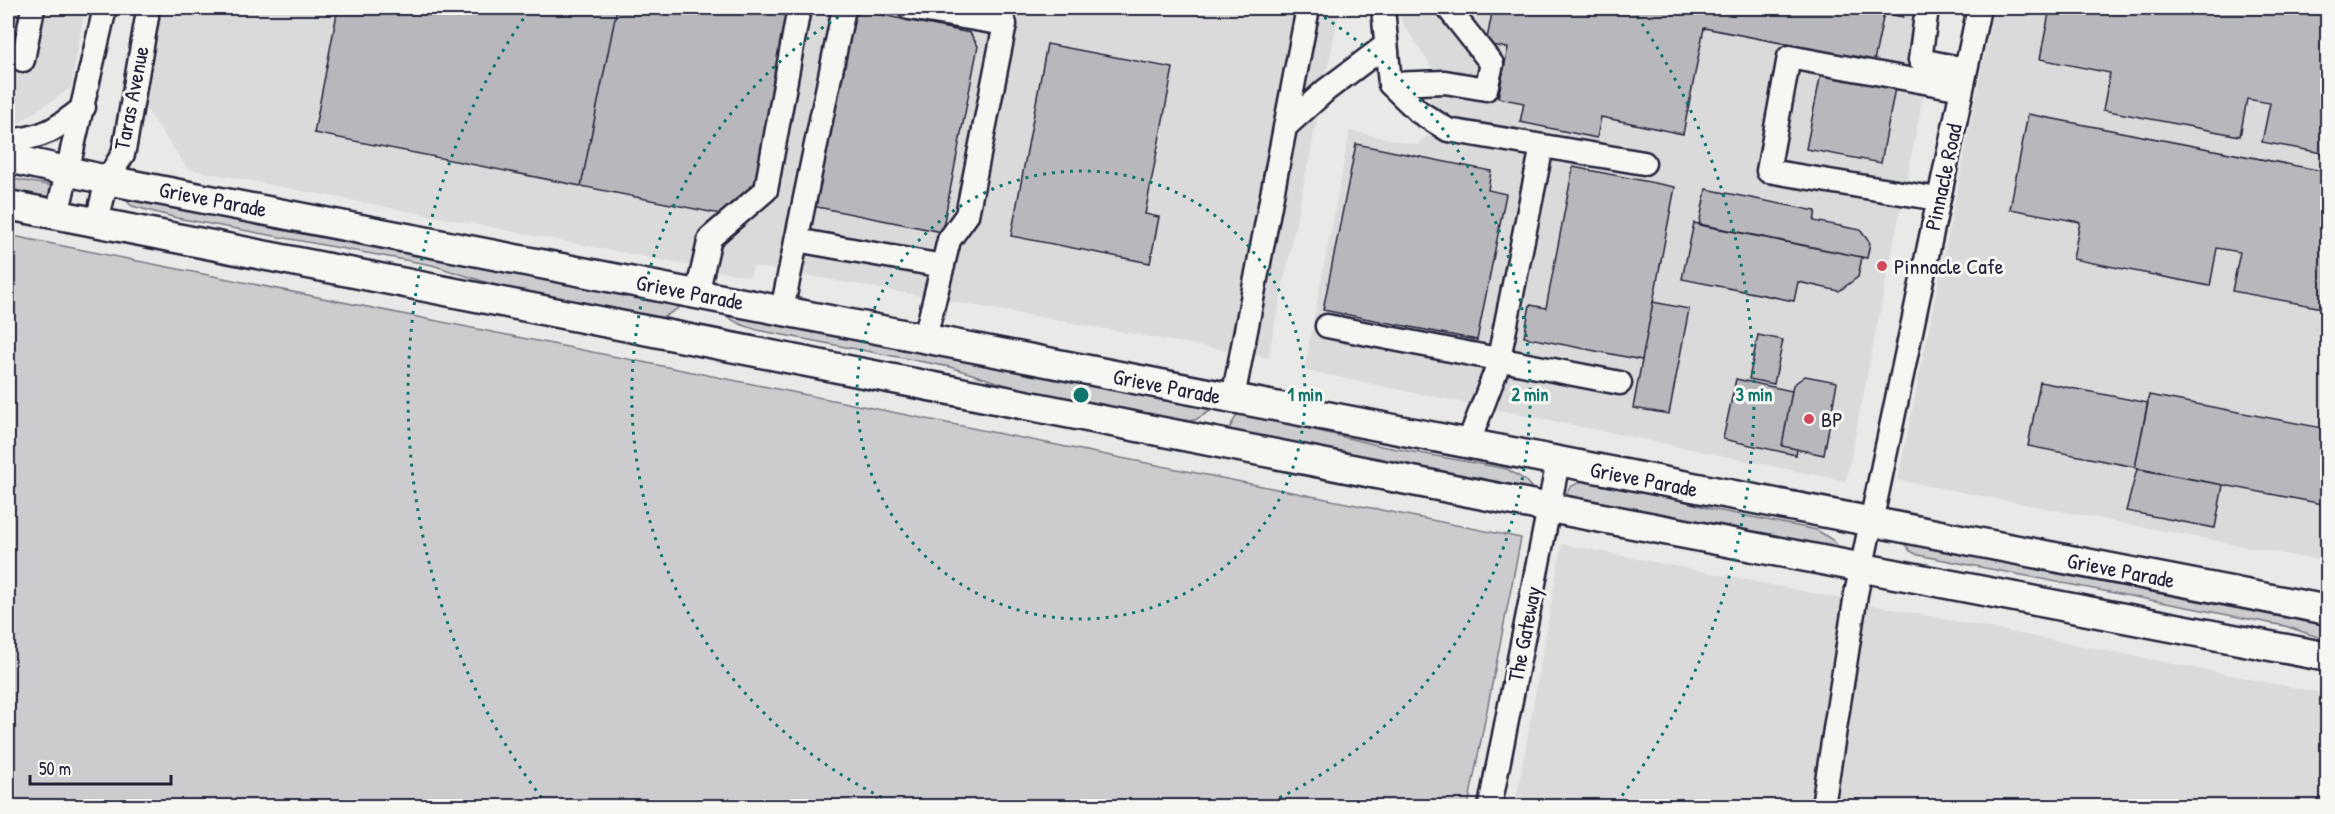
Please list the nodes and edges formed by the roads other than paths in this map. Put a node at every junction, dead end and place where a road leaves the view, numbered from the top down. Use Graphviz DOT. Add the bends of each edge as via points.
graph roads {
  1 [pos="33,8"];
  2 [pos="105,8"];
  3 [pos="147,8"];
  4 [pos="799,8"];
  5 [pos="844,8"];
  6 [pos="909,8"];
  7 [pos="1308,8"];
  8 [pos="1383,8"];
  9 [pos="1448,8"];
  10 [pos="1927,8"];
  11 [pos="1978,8"];
  12 [pos="1386,45"];
  13 [pos="23,60"];
  14 [pos="1964,79"];
  15 [pos="1390,84"];
  16 [pos="84,107"];
  17 [pos="1285,127"];
  18 [pos="8,141"];
  19 [pos="1542,146"];
  20 [pos="8,158"];
  21 [pos="1644,163"];
  22 [pos="68,170"];
  23 [pos="107,180"];
  24 [pos="1938,199"];
  25 [pos="8,205"];
  26 [pos="57,215"];
  27 [pos="97,221"];
  28 [pos="796,240"];
  29 [pos="943,266"];
  30 [pos="697,294"];
  31 [pos="782,310"];
  32 [pos="1327,326"];
  33 [pos="925,338"];
  34 [pos="1499,358"];
  35 [pos="1620,383"];
  36 [pos="1233,398"];
  37 [pos="1468,444"];
  38 [pos="1558,462"];
  39 [pos="1550,508"];
  40 [pos="1871,522"];
  41 [pos="1863,566"];
  42 [pos="2328,610"];
  43 [pos="2328,657"];
  44 [pos="1490,807"];
  45 [pos="1823,807"];
  1 -- 13 [label="street"];
  2 -- 16 [label="street, Taras Avenue"];
  3 -- 23 [label="street, Taras Avenue" via="123,154"];
  4 -- 30 [label="street" via="766,190 710,238"];
  5 -- 28 [label="street"];
  6 -- 29 [label="street" via="1005,24 967,215 949,240"];
  7 -- 17 [label="street"];
  8 -- 12 [label="street"];
  9 -- 15 [label="street" via="1492,64 1486,89 1445,82"];
  10 -- 14 [label="street" via="1920,60"];
  11 -- 14 [label="street, Pinnacle Road"];
  12 -- 15 [label="street"];
  12 -- 17 [label="street"];
  14 -- 24 [label="street, Pinnacle Road"];
  14 -- 24 [label="street" via="1789,57 1768,171"];
  15 -- 19 [label="street" via="1419,112 1448,130"];
  16 -- 18 [label="street" via="37,138"];
  16 -- 22 [label="street, Taras Avenue" via="70,149"];
  17 -- 36 [label="street"];
  19 -- 21 [label="street"];
  19 -- 34 [label="street"];
  20 -- 22 [label="main road, Grieve Parade"];
  22 -- 23 [label="main road, Grieve Parade"];
  22 -- 26 [label="street, Taras Avenue"];
  23 -- 27 [label="street, Taras Avenue"];
  23 -- 30 [label="main road, Grieve Parade"];
  24 -- 40 [label="street, Pinnacle Road"];
  25 -- 26 [label="main road, Grieve Parade"];
  26 -- 27 [label="main road, Grieve Parade"];
  27 -- 39 [label="main road, Grieve Parade"];
  28 -- 29 [label="street"];
  28 -- 31 [label="street"];
  29 -- 33 [label="street"];
  30 -- 31 [label="main road, Grieve Parade"];
  31 -- 33 [label="main road, Grieve Parade"];
  32 -- 34 [label="street"];
  33 -- 36 [label="main road, Grieve Parade"];
  34 -- 35 [label="street"];
  34 -- 37 [label="street"];
  36 -- 37 [label="main road, Grieve Parade"];
  37 -- 38 [label="main road, Grieve Parade"];
  38 -- 39 [label="street, The Gateway"];
  38 -- 40 [label="main road, Grieve Parade"];
  39 -- 41 [label="main road, Grieve Parade"];
  39 -- 44 [label="street, The Gateway"];
  40 -- 41 [label="street, Pinnacle Road"];
  40 -- 42 [label="main road, Grieve Parade"];
  41 -- 43 [label="main road, Grieve Parade"];
  41 -- 45 [label="street, Pinnacle Road"];
}
